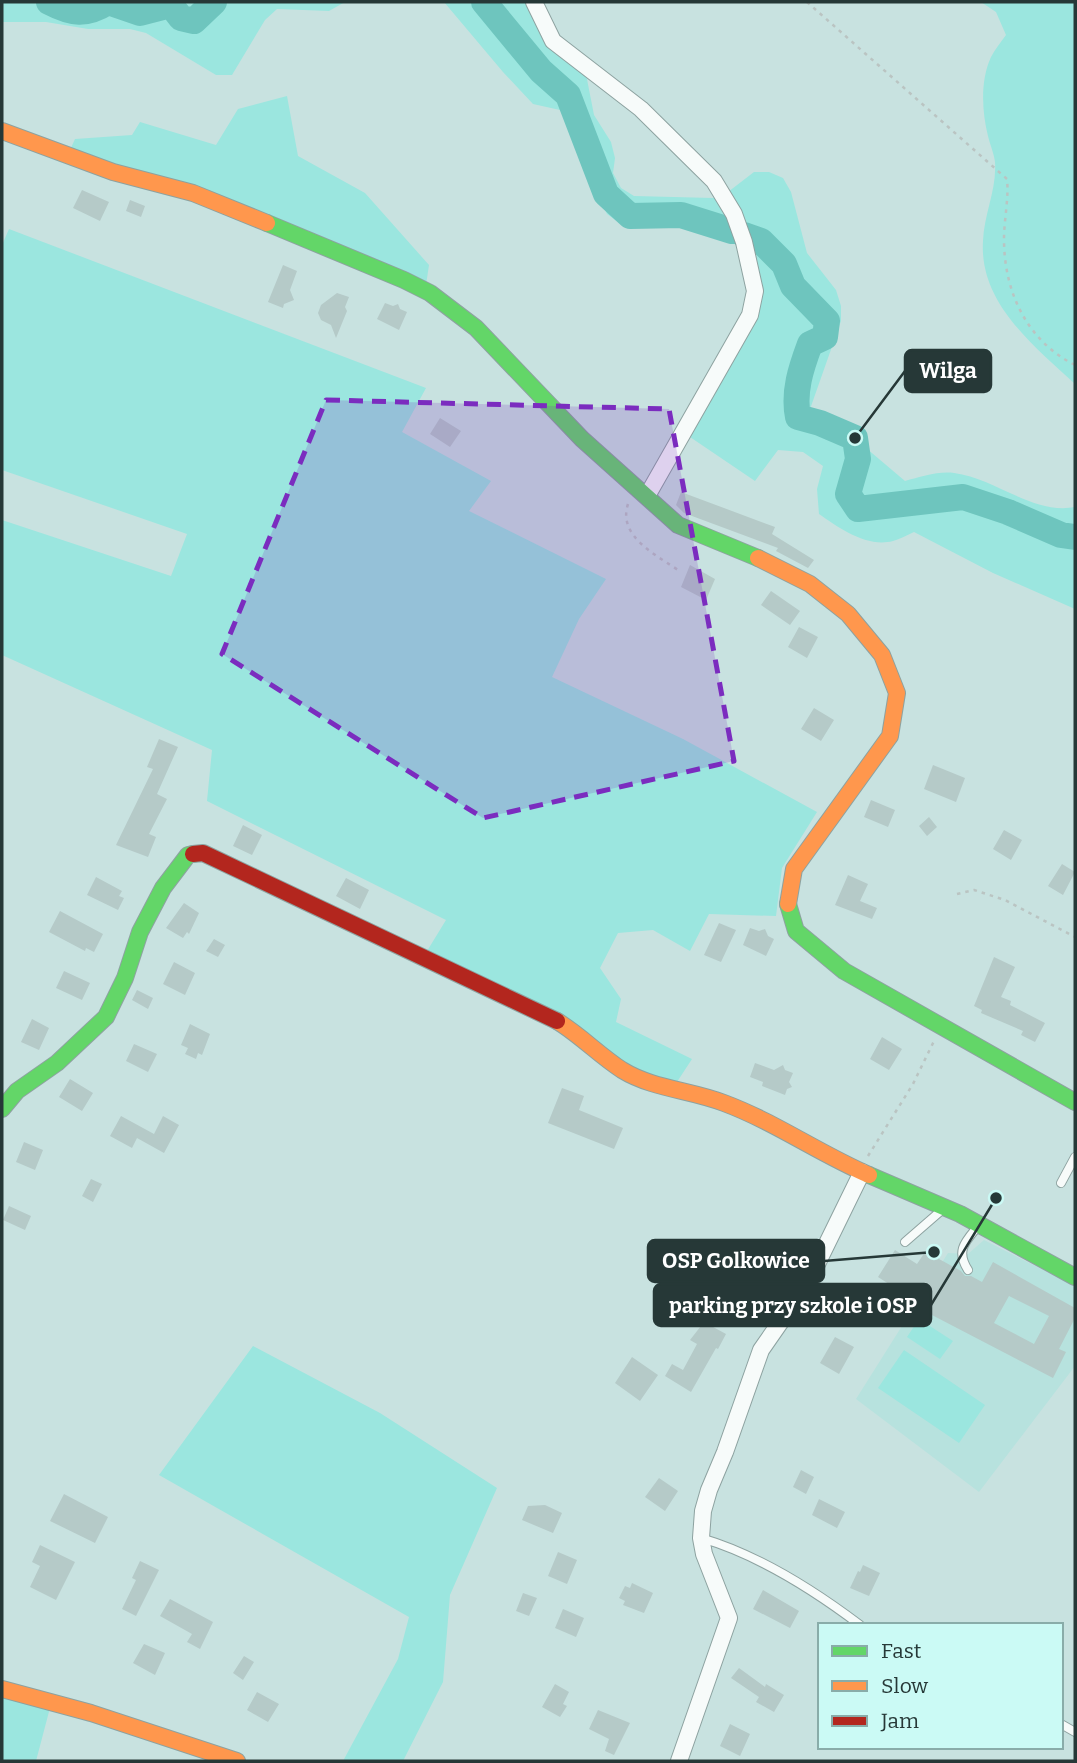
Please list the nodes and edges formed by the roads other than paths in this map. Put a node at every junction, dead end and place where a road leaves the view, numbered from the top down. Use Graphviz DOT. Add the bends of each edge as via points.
graph roads {
  1 [pos="534,2"];
  2 [pos="2,131"];
  3 [pos="642,492"];
  4 [pos="1075,1102"];
  5 [pos="2,1109"];
  6 [pos="1075,1157"];
  7 [pos="862,1172"];
  8 [pos="1060,1182"];
  9 [pos="945,1207"];
  10 [pos="979,1225"];
  11 [pos="905,1242"];
  12 [pos="968,1270"];
  13 [pos="1075,1277"];
  14 [pos="701,1538"];
  15 [pos="857,1623"];
  16 [pos="2,1689"];
  17 [pos="236,1761"];
  18 [pos="679,1761"];
  1 -- 3 [label="street" via="553,41 641,109 714,181 734,214 755,291 750,315"];
  2 -- 3 [label="street" via="113,172 193,193 430,293 476,328 582,439"];
  3 -- 4 [label="street" via="678,525 810,584 848,614 882,656 897,693 890,736 794,869 788,905 796,931 845,971"];
  5 -- 7 [label="street" via="17,1091 58,1063 106,1017 163,888 188,855 203,853 551,1017 642,1080 723,1102"];
  6 -- 8 [label="lane"];
  7 -- 9 [label="street"];
  7 -- 14 [label="street" via="817,1264 761,1350 709,1490"];
  9 -- 10 [label="street"];
  9 -- 11 [label="lane"];
  10 -- 12 [label="lane" via="961,1252"];
  10 -- 13 [label="street"];
  14 -- 15 [label="lane" via="820,1594"];
  14 -- 18 [label="street" via="729,1618"];
  16 -- 17 [label="street" via="135,1726"];
}
